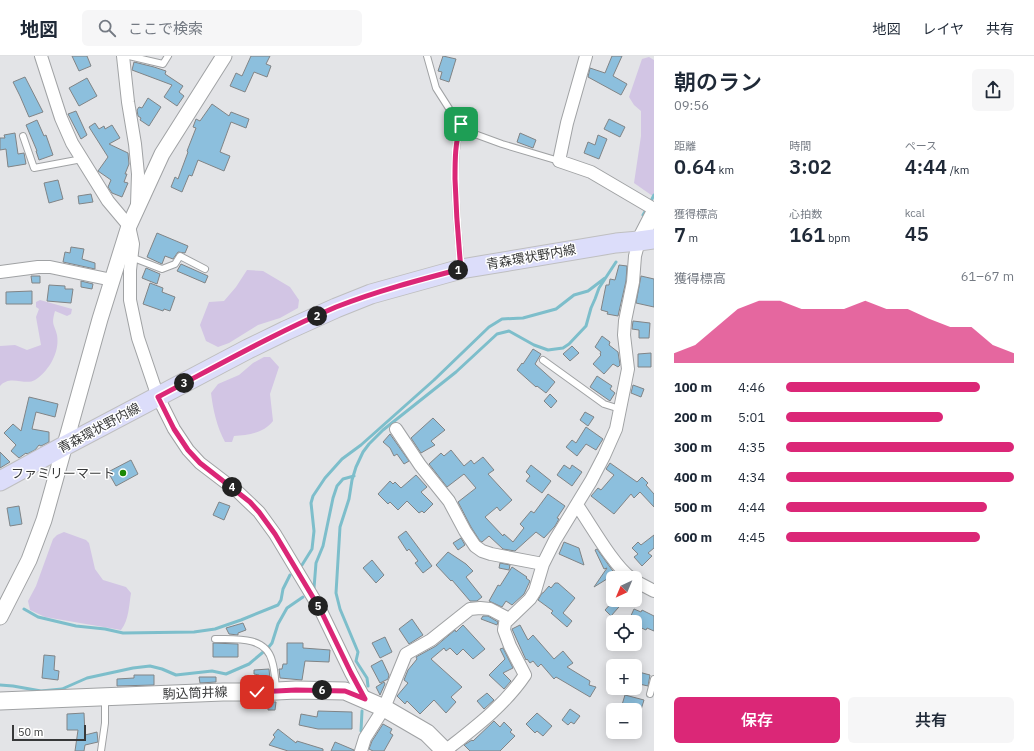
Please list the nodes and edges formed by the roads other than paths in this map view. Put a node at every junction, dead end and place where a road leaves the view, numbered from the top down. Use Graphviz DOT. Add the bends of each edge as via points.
graph roads {
  1 [pos="41,56"];
  2 [pos="123,56"];
  3 [pos="129,56"];
  4 [pos="168,56"];
  5 [pos="224,56"];
  6 [pos="427,56"];
  7 [pos="586,56"];
  8 [pos="461,124"];
  9 [pos="23,136"];
  10 [pos="82,160"];
  11 [pos="559,161"];
  12 [pos="654,209"];
  13 [pos="137,210"];
  14 [pos="654,212"];
  15 [pos="129,226"];
  16 [pos="647,240"];
  17 [pos="131,257"];
  18 [pos="205,269"];
  19 [pos="461,269"];
  20 [pos="0,272"];
  21 [pos="112,280"];
  22 [pos="543,360"];
  23 [pos="158,397"];
  24 [pos="620,409"];
  25 [pos="396,429"];
  26 [pos="66,445"];
  27 [pos="0,481"];
  28 [pos="577,505"];
  29 [pos="544,564"];
  30 [pos="624,571"];
  31 [pos="642,585"];
  32 [pos="654,591"];
  33 [pos="0,617"];
  34 [pos="509,619"];
  35 [pos="215,639"];
  36 [pos="654,679"];
  37 [pos="276,691"];
  38 [pos="650,694"];
  39 [pos="106,697"];
  40 [pos="365,699"];
  41 [pos="0,701"];
  42 [pos="384,708"];
  43 [pos="101,751"];
  44 [pos="360,751"];
  45 [pos="445,751"];
  1 -- 10 [label="street" via="61,118"];
  2 -- 13 [label="street" via="138,174"];
  3 -- 4 [label="lane" via="163,64"];
  5 -- 13 [label="street" via="162,154"];
  6 -- 8 [label="lane" via="436,88"];
  7 -- 11 [label="street"];
  8 -- 11 [label="lane" via="472,133"];
  8 -- 19 [label="lane" via="455,155 456,215"];
  9 -- 10 [label="lane" via="34,168"];
  10 -- 15 [label="street" via="108,201"];
  11 -- 12 [label="street" via="592,172"];
  13 -- 15 [label="street"];
  14 -- 16 [label="street"];
  15 -- 17 [label="street" via="133,244"];
  15 -- 21 [label="street"];
  16 -- 19 [label="main road, 青森環状野内線"];
  16 -- 24 [label="street" via="635,256 624,335 628,368"];
  17 -- 18 [label="lane" via="162,269 175,264 180,256"];
  17 -- 23 [label="street" via="130,300 138,338"];
  19 -- 23 [label="main road, 青森環状野内線" via="371,294 336,308 285,330"];
  20 -- 21 [label="street" via="50,267"];
  21 -- 26 [label="street"];
  22 -- 24 [label="lane" via="604,404"];
  23 -- 26 [label="main road, 青森環状野内線"];
  23 -- 40 [label="street" via="188,450 200,463 250,502 275,534 320,609"];
  24 -- 28 [label="street" via="616,428 604,456"];
  25 -- 29 [label="street" via="420,465 449,501 475,546 491,554"];
  26 -- 27 [label="main road, 青森環状野内線"];
  26 -- 33 [label="street" via="31,554"];
  28 -- 29 [label="street" via="555,540"];
  28 -- 30 [label="street"];
  29 -- 34 [label="street" via="530,599"];
  31 -- 32 [label="street"];
  34 -- 42 [label="street" via="490,610 470,609 431,640 406,654"];
  34 -- 45 [label="street" via="504,630 525,675 519,685 486,719"];
  35 -- 37 [label="lane" via="238,639 262,646 272,661"];
  36 -- 38 [label="lane"];
  37 -- 39 [label="main road, 駒込筒井線"];
  37 -- 40 [label="main road, 駒込筒井線" via="345,691"];
  39 -- 41 [label="main road, 駒込筒井線"];
  39 -- 43 [label="lane"];
  40 -- 42 [label="main road, 駒込筒井線"];
  42 -- 44 [label="street"];
  42 -- 45 [label="main road, 駒込筒井線" via="427,733"];
}
